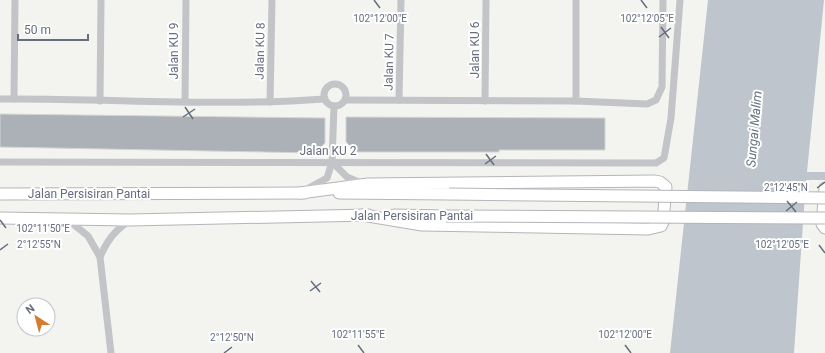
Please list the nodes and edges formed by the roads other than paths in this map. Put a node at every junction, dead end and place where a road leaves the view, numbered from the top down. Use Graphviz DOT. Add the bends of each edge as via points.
graph roads {
  1 [pos="15,0"];
  2 [pos="101,0"];
  3 [pos="186,0"];
  4 [pos="272,0"];
  5 [pos="401,0"];
  6 [pos="486,0"];
  7 [pos="576,0"];
  8 [pos="663,0"];
  9 [pos="680,0"];
  10 [pos="0,99"];
  11 [pos="14,99"];
  12 [pos="325,99"];
  13 [pos="344,100"];
  14 [pos="400,100"];
  15 [pos="100,101"];
  16 [pos="485,101"];
  17 [pos="576,101"];
  18 [pos="185,102"];
  19 [pos="270,102"];
  20 [pos="334,106"];
  21 [pos="0,162"];
  22 [pos="332,162"];
  23 [pos="368,184"];
  24 [pos="825,188"];
  25 [pos="300,193"];
  26 [pos="0,194"];
  27 [pos="825,198"];
  28 [pos="362,215"];
  29 [pos="0,218"];
  30 [pos="825,218"];
  31 [pos="67,220"];
  32 [pos="130,220"];
  33 [pos="825,228"];
  34 [pos="100,257"];
  35 [pos="111,353"];
  1 -- 11 [label="street"];
  2 -- 15 [label="street"];
  3 -- 18 [label="street, Jalan KU 9"];
  4 -- 19 [label="street, Jalan KU 8"];
  5 -- 14 [label="street, Jalan KU 7"];
  6 -- 16 [label="street, Jalan KU 6"];
  7 -- 17 [label="street"];
  8 -- 17 [label="street" via="662,87 656,100 647,104"];
  9 -- 22 [label="street, Jalan KU 2" via="671,118 664,158 656,163"];
  10 -- 11 [label="street"];
  11 -- 15 [label="street"];
  12 -- 13 [label="street" via="326,89 336,84 344,90"];
  12 -- 19 [label="street"];
  12 -- 20 [label="street"];
  13 -- 14 [label="street"];
  13 -- 20 [label="street"];
  14 -- 16 [label="street"];
  15 -- 18 [label="street"];
  16 -- 17 [label="street"];
  18 -- 19 [label="street"];
  20 -- 22 [label="street"];
  21 -- 22 [label="street, Jalan KU 2"];
  22 -- 23 [label="street" via="355,182"];
  22 -- 25 [label="street" via="327,178"];
  23 -- 25 [label="main road"];
  23 -- 28 [label="main road" via="655,181 666,187 663,222 661,226 648,229 422,225"];
  24 -- 33 [label="main road" via="822,224"];
  25 -- 26 [label="main road, Jalan Persisiran Pantai"];
  25 -- 27 [label="main road, Jalan Persisiran Pantai, bridge"];
  28 -- 30 [label="main road, Jalan Persisiran Pantai, bridge"];
  28 -- 32 [label="main road, Jalan Persisiran Pantai"];
  29 -- 31 [label="main road, Jalan Persisiran Pantai"];
  31 -- 32 [label="main road, Jalan Persisiran Pantai"];
  31 -- 34 [label="street" via="88,236"];
  32 -- 34 [label="street" via="112,235"];
  34 -- 35 [label="street"];
}
